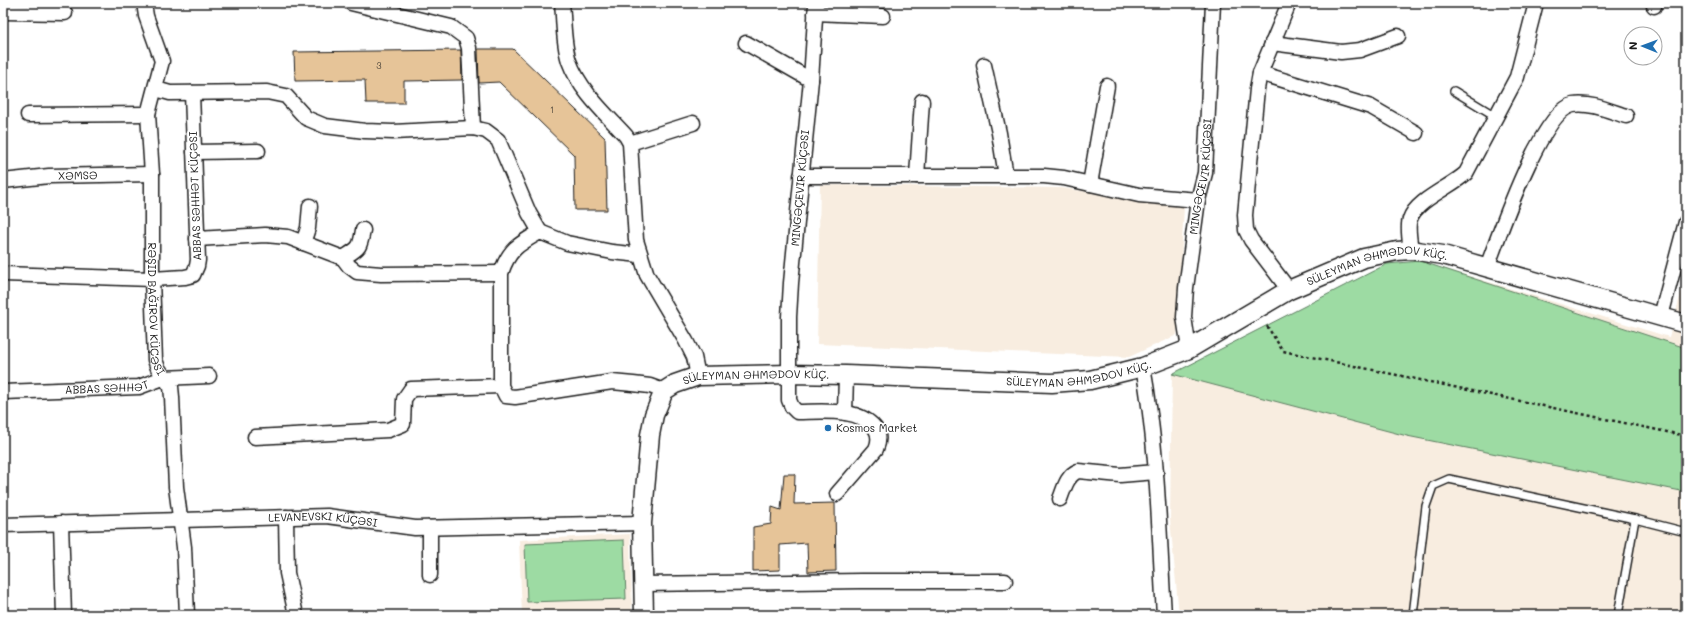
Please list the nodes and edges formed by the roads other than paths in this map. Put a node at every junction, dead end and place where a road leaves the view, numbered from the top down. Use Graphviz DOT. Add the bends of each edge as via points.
graph roads {
  1 [pos="144,3"];
  2 [pos="351,3"];
  3 [pos="562,3"];
  4 [pos="1213,3"];
  5 [pos="1289,3"];
  6 [pos="1536,3"];
  7 [pos="815,8"];
  8 [pos="3,12"];
  9 [pos="65,13"];
  10 [pos="883,16"];
  11 [pos="1398,36"];
  12 [pos="746,43"];
  13 [pos="1272,43"];
  14 [pos="984,65"];
  15 [pos="1260,73"];
  16 [pos="811,80"];
  17 [pos="1106,86"];
  18 [pos="156,89"];
  19 [pos="1454,91"];
  20 [pos="192,93"];
  21 [pos="922,101"];
  22 [pos="148,114"];
  23 [pos="28,115"];
  24 [pos="1626,116"];
  25 [pos="1497,117"];
  26 [pos="693,122"];
  27 [pos="473,128"];
  28 [pos="1416,133"];
  29 [pos="630,143"];
  30 [pos="194,152"];
  31 [pos="258,152"];
  32 [pos="152,174"];
  33 [pos="801,176"];
  34 [pos="917,176"];
  35 [pos="1006,176"];
  36 [pos="3,181"];
  37 [pos="1090,184"];
  38 [pos="1198,200"];
  39 [pos="310,206"];
  40 [pos="1686,222"];
  41 [pos="363,230"];
  42 [pos="540,232"];
  43 [pos="197,239"];
  44 [pos="303,243"];
  45 [pos="1411,250"];
  46 [pos="640,255"];
  47 [pos="343,258"];
  48 [pos="1487,266"];
  49 [pos="501,273"];
  50 [pos="3,274"];
  51 [pos="152,279"];
  52 [pos="1289,290"];
  53 [pos="1661,316"];
  54 [pos="1686,324"];
  55 [pos="1189,349"];
  56 [pos="1143,368"];
  57 [pos="789,374"];
  58 [pos="846,375"];
  59 [pos="209,376"];
  60 [pos="698,376"];
  61 [pos="164,378"];
  62 [pos="501,386"];
  63 [pos="664,391"];
  64 [pos="3,392"];
  65 [pos="845,413"];
  66 [pos="255,437"];
  67 [pos="1156,472"];
  68 [pos="837,494"];
  69 [pos="1060,499"];
  70 [pos="286,517"];
  71 [pos="1635,519"];
  72 [pos="180,520"];
  73 [pos="61,523"];
  74 [pos="642,523"];
  75 [pos="3,524"];
  76 [pos="430,528"];
  77 [pos="1686,532"];
  78 [pos="430,575"];
  79 [pos="1005,581"];
  80 [pos="643,584"];
  81 [pos="64,615"];
  82 [pos="187,615"];
  83 [pos="296,615"];
  84 [pos="644,615"];
  85 [pos="1164,615"];
  86 [pos="1413,615"];
  87 [pos="1618,615"];
  1 -- 18 [label="street" via="162,61"];
  2 -- 27 [label="street" via="451,27 466,38 469,48"];
  3 -- 29 [label="street" via="569,60 593,100"];
  4 -- 38 [label="street, MINGƏÇEVIR KÜÇƏSI" via="1205,173"];
  5 -- 13 [label="street"];
  6 -- 25 [label="street" via="1517,77"];
  7 -- 10 [label="street"];
  7 -- 16 [label="street, MINGƏÇEVIR KÜÇƏSI"];
  8 -- 9 [label="street"];
  11 -- 13 [label="street" via="1360,50 1341,52"];
  12 -- 16 [label="street"];
  13 -- 15 [label="street"];
  14 -- 35 [label="street"];
  15 -- 28 [label="street" via="1371,107"];
  15 -- 52 [label="street" via="1245,215 1246,230"];
  16 -- 33 [label="street, MINGƏÇEVIR KÜÇƏSI"];
  17 -- 37 [label="street"];
  18 -- 20 [label="street" via="170,93"];
  18 -- 22 [label="street"];
  19 -- 25 [label="lane"];
  20 -- 27 [label="street" via="278,94 286,96 306,118 325,126 365,131"];
  20 -- 30 [label="street, ABBAS SƏHHƏT KÜÇƏSI"];
  21 -- 34 [label="street"];
  22 -- 23 [label="street"];
  22 -- 32 [label="street"];
  24 -- 48 [label="street" via="1583,105 1569,107 1557,116 1530,158"];
  25 -- 45 [label="street" via="1466,173 1458,181 1421,204 1414,212 1409,220"];
  26 -- 29 [label="street"];
  27 -- 42 [label="street" via="486,131 498,140 529,213"];
  29 -- 46 [label="street" via="636,240"];
  30 -- 31 [label="street"];
  30 -- 43 [label="street, ABBAS SƏHHƏT KÜÇƏSI"];
  32 -- 36 [label="street, XƏMSƏ" via="49,176"];
  32 -- 51 [label="street"];
  33 -- 34 [label="street"];
  33 -- 57 [label="street, MINGƏÇEVIR KÜÇƏSI" via="791,283"];
  34 -- 35 [label="street"];
  35 -- 37 [label="street" via="1064,178"];
  37 -- 38 [label="street" via="1139,195"];
  38 -- 55 [label="street, MINGƏÇEVIR KÜÇƏSI" via="1184,317"];
  39 -- 44 [label="street" via="308,228"];
  40 -- 53 [label="street"];
  41 -- 47 [label="street" via="358,249"];
  42 -- 46 [label="street" via="567,243"];
  42 -- 49 [label="street" via="514,249 506,259"];
  43 -- 44 [label="street" via="265,235 288,237"];
  43 -- 51 [label="street, ABBAS SƏHHƏT KÜÇƏSI" via="197,266 192,275"];
  44 -- 47 [label="street"];
  45 -- 48 [label="street, SÜLEYMAN ƏHMƏDOV KÜÇ."];
  45 -- 52 [label="street, SÜLEYMAN ƏHMƏDOV KÜÇ." via="1364,258"];
  46 -- 60 [label="street" via="647,275 694,357"];
  47 -- 49 [label="street" via="357,272"];
  48 -- 53 [label="street, SÜLEYMAN ƏHMƏDOV KÜÇ."];
  49 -- 62 [label="street"];
  50 -- 51 [label="street, ABBAS SƏHHƏT KÜÇƏSI"];
  51 -- 61 [label="street" via="155,360"];
  52 -- 55 [label="street, SÜLEYMAN ƏHMƏDOV KÜÇ."];
  53 -- 54 [label="street, SÜLEYMAN ƏHMƏDOV KÜÇ."];
  55 -- 56 [label="street, SÜLEYMAN ƏHMƏDOV KÜÇ."];
  56 -- 58 [label="street, SÜLEYMAN ƏHMƏDOV KÜÇ." via="1090,380 1052,383"];
  56 -- 67 [label="street" via="1149,397"];
  57 -- 58 [label="street, SÜLEYMAN ƏHMƏDOV KÜÇ."];
  57 -- 60 [label="street, SÜLEYMAN ƏHMƏDOV KÜÇ."];
  57 -- 65 [label="street, MINGƏÇEVIR KÜÇƏSI" via="789,400 797,412"];
  58 -- 65 [label="street"];
  59 -- 61 [label="street, ABBAS SƏHHƏT"];
  60 -- 63 [label="street, SÜLEYMAN ƏHMƏDOV KÜÇ."];
  61 -- 64 [label="street, ABBAS SƏHHƏT" via="139,387"];
  61 -- 72 [label="street" via="171,387"];
  62 -- 63 [label="street" via="506,396 515,397 612,382"];
  62 -- 66 [label="street" via="411,389 404,399 403,424 388,430"];
  63 -- 74 [label="street" via="654,415 650,435"];
  65 -- 68 [label="street" via="870,422 877,431 879,442 876,449"];
  67 -- 69 [label="street" via="1120,475 1073,472"];
  67 -- 85 [label="street"];
  70 -- 72 [label="street, LEVANEVSKI KÜÇƏSI"];
  70 -- 76 [label="street, LEVANEVSKI KÜÇƏSI" via="327,516"];
  70 -- 83 [label="street" via="287,573"];
  71 -- 77 [label="lane"];
  71 -- 86 [label="lane" via="1449,478 1433,486 1426,506"];
  71 -- 87 [label="lane"];
  72 -- 73 [label="street, LEVANEVSKI KÜÇƏSI"];
  72 -- 82 [label="street" via="184,547"];
  73 -- 75 [label="street, LEVANEVSKI KÜÇƏSI"];
  73 -- 81 [label="street"];
  74 -- 76 [label="street, LEVANEVSKI KÜÇƏSI"];
  74 -- 80 [label="street"];
  76 -- 78 [label="street"];
  79 -- 80 [label="street" via="861,580"];
  80 -- 84 [label="street"];
}
